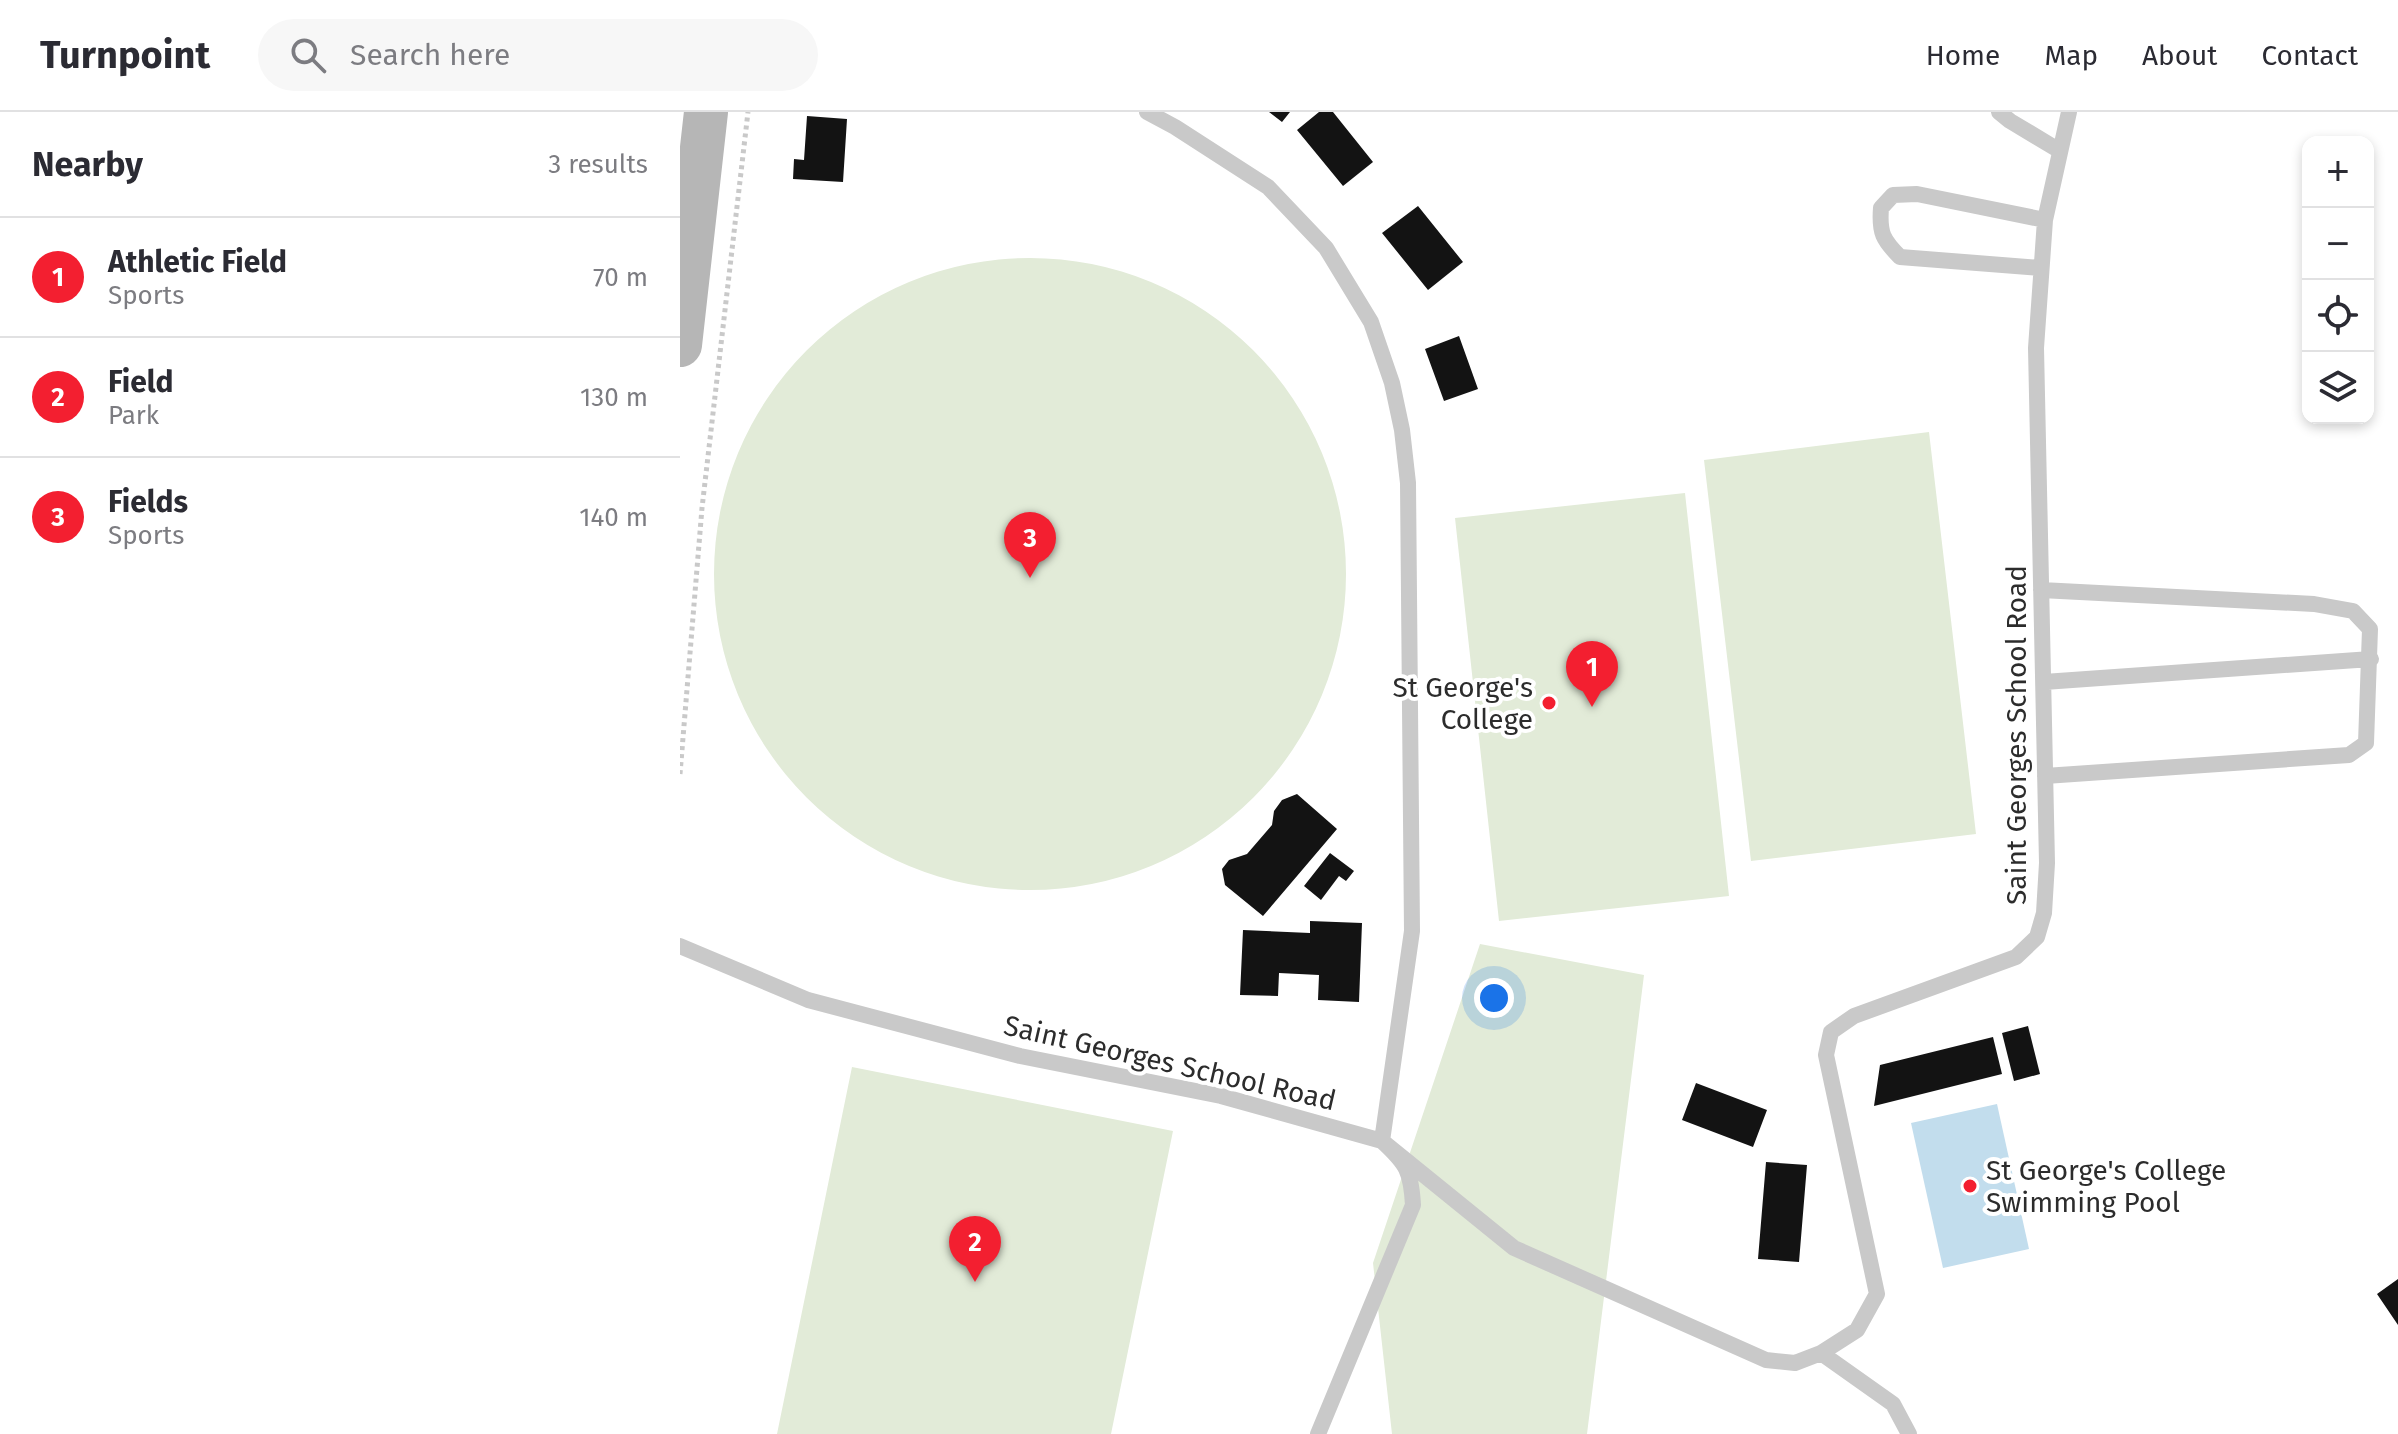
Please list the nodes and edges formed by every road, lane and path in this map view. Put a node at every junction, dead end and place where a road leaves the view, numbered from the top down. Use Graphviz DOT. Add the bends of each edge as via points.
graph roads {
  1 [pos="706,112"];
  2 [pos="748,112"];
  3 [pos="1147,112"];
  4 [pos="1999,112"];
  5 [pos="2069,112"];
  6 [pos="2060,151"];
  7 [pos="2045,220"];
  8 [pos="2041,268"];
  9 [pos="680,345"];
  10 [pos="2041,590"];
  11 [pos="2371,659"];
  12 [pos="2044,682"];
  13 [pos="680,774"];
  14 [pos="2045,776"];
  15 [pos="680,946"];
  16 [pos="1382,1141"];
  17 [pos="1821,1353"];
  18 [pos="1318,1434"];
  19 [pos="1909,1434"];
  1 -- 9 [label="main road"];
  2 -- 13 [label="path" via="702,508"];
  3 -- 16 [label="lane" via="1268,187 1326,248 1371,322 1392,383 1408,483 1412,931"];
  4 -- 6 [label="lane"];
  5 -- 6 [label="lane, Saint Georges School Road"];
  6 -- 7 [label="lane, Saint Georges School Road"];
  7 -- 8 [label="lane, Saint Georges School Road"];
  7 -- 8 [label="lane" via="1917,194 1893,195 1881,208 1886,243 1900,257"];
  8 -- 10 [label="lane, Saint Georges School Road" via="2036,348"];
  10 -- 11 [label="lane" via="2314,604 2353,611 2370,629"];
  10 -- 12 [label="lane, Saint Georges School Road"];
  11 -- 12 [label="lane"];
  11 -- 14 [label="lane" via="2366,743 2349,755"];
  12 -- 14 [label="lane, Saint Georges School Road"];
  14 -- 17 [label="lane, Saint Georges School Road" via="2047,863 2037,937 2016,957 1854,1016 1831,1032 1826,1055 1877,1294 1857,1330"];
  15 -- 16 [label="lane, Saint Georges School Road" via="808,1000 1020,1056 1221,1096"];
  16 -- 17 [label="lane, Saint Georges School Road" via="1514,1248 1766,1360 1795,1363"];
  16 -- 18 [label="lane" via="1404,1161 1413,1205"];
  17 -- 19 [label="lane" via="1893,1404"];
}
